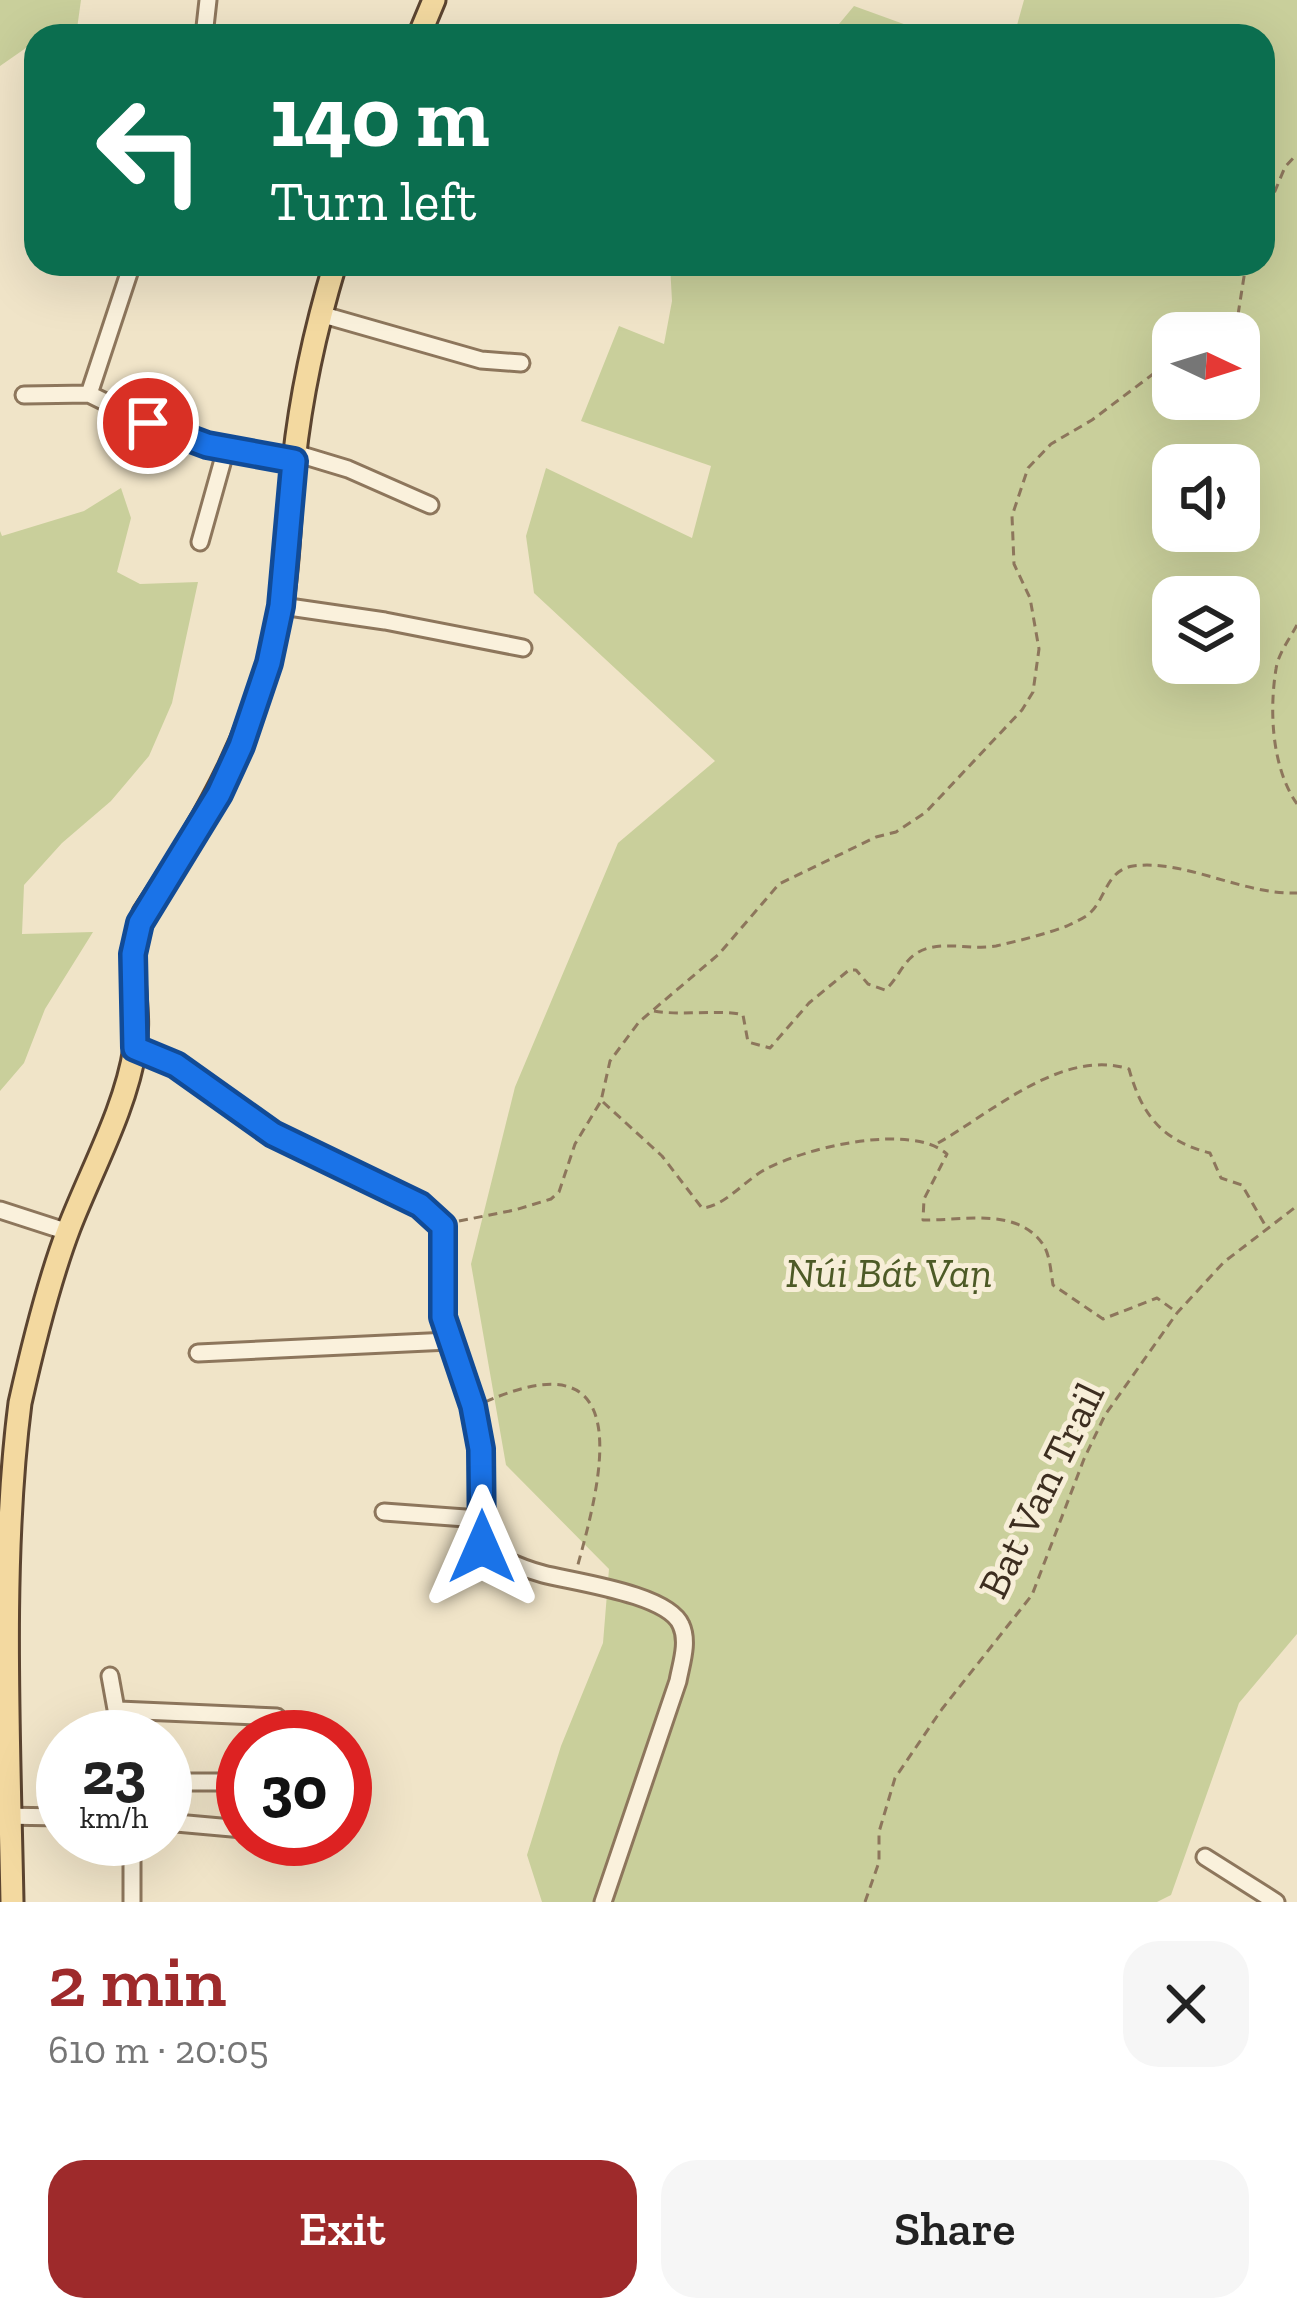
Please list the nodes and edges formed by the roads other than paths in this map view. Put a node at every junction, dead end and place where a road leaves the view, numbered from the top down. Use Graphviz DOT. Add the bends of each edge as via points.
graph roads {
  1 [pos="128,276"];
  2 [pos="331,276"];
  3 [pos="320,314"];
  4 [pos="521,363"];
  5 [pos="89,394"];
  6 [pos="24,395"];
  7 [pos="226,449"];
  8 [pos="295,457"];
  9 [pos="430,505"];
  10 [pos="200,542"];
  11 [pos="281,606"];
  12 [pos="523,648"];
  13 [pos="135,1048"];
  14 [pos="0,1210"];
  15 [pos="68,1232"];
  16 [pos="448,1341"];
  17 [pos="198,1353"];
  18 [pos="384,1512"];
  19 [pos="479,1519"];
  20 [pos="110,1676"];
  21 [pos="119,1710"];
  22 [pos="5,1816"];
  23 [pos="36,1817"];
  24 [pos="1205,1857"];
  25 [pos="132,1866"];
  26 [pos="12,1902"];
  27 [pos="132,1902"];
  28 [pos="603,1902"];
  29 [pos="1276,1902"];
  1 -- 5 [label="street"];
  2 -- 3 [label="main road"];
  3 -- 4 [label="street" via="481,360"];
  3 -- 8 [label="main road"];
  5 -- 6 [label="street"];
  5 -- 7 [label="street"];
  7 -- 8 [label="street"];
  7 -- 10 [label="street"];
  8 -- 9 [label="street" via="348,469"];
  8 -- 11 [label="main road"];
  11 -- 12 [label="street"];
  11 -- 13 [label="main road" via="241,746 137,933"];
  13 -- 15 [label="main road"];
  13 -- 16 [label="street" via="176,1065 273,1134 420,1205 443,1226"];
  14 -- 15 [label="street"];
  15 -- 22 [label="main road" via="19,1408 0,1551"];
  16 -- 17 [label="street"];
  16 -- 19 [label="street" via="481,1449"];
  18 -- 19 [label="street"];
  19 -- 28 [label="street" via="482,1547 501,1559 611,1589 669,1610 681,1624 678,1682"];
  20 -- 21 [label="street"];
  22 -- 23 [label="street"];
  22 -- 26 [label="main road"];
  24 -- 29 [label="street"];
  25 -- 27 [label="street"];
}
